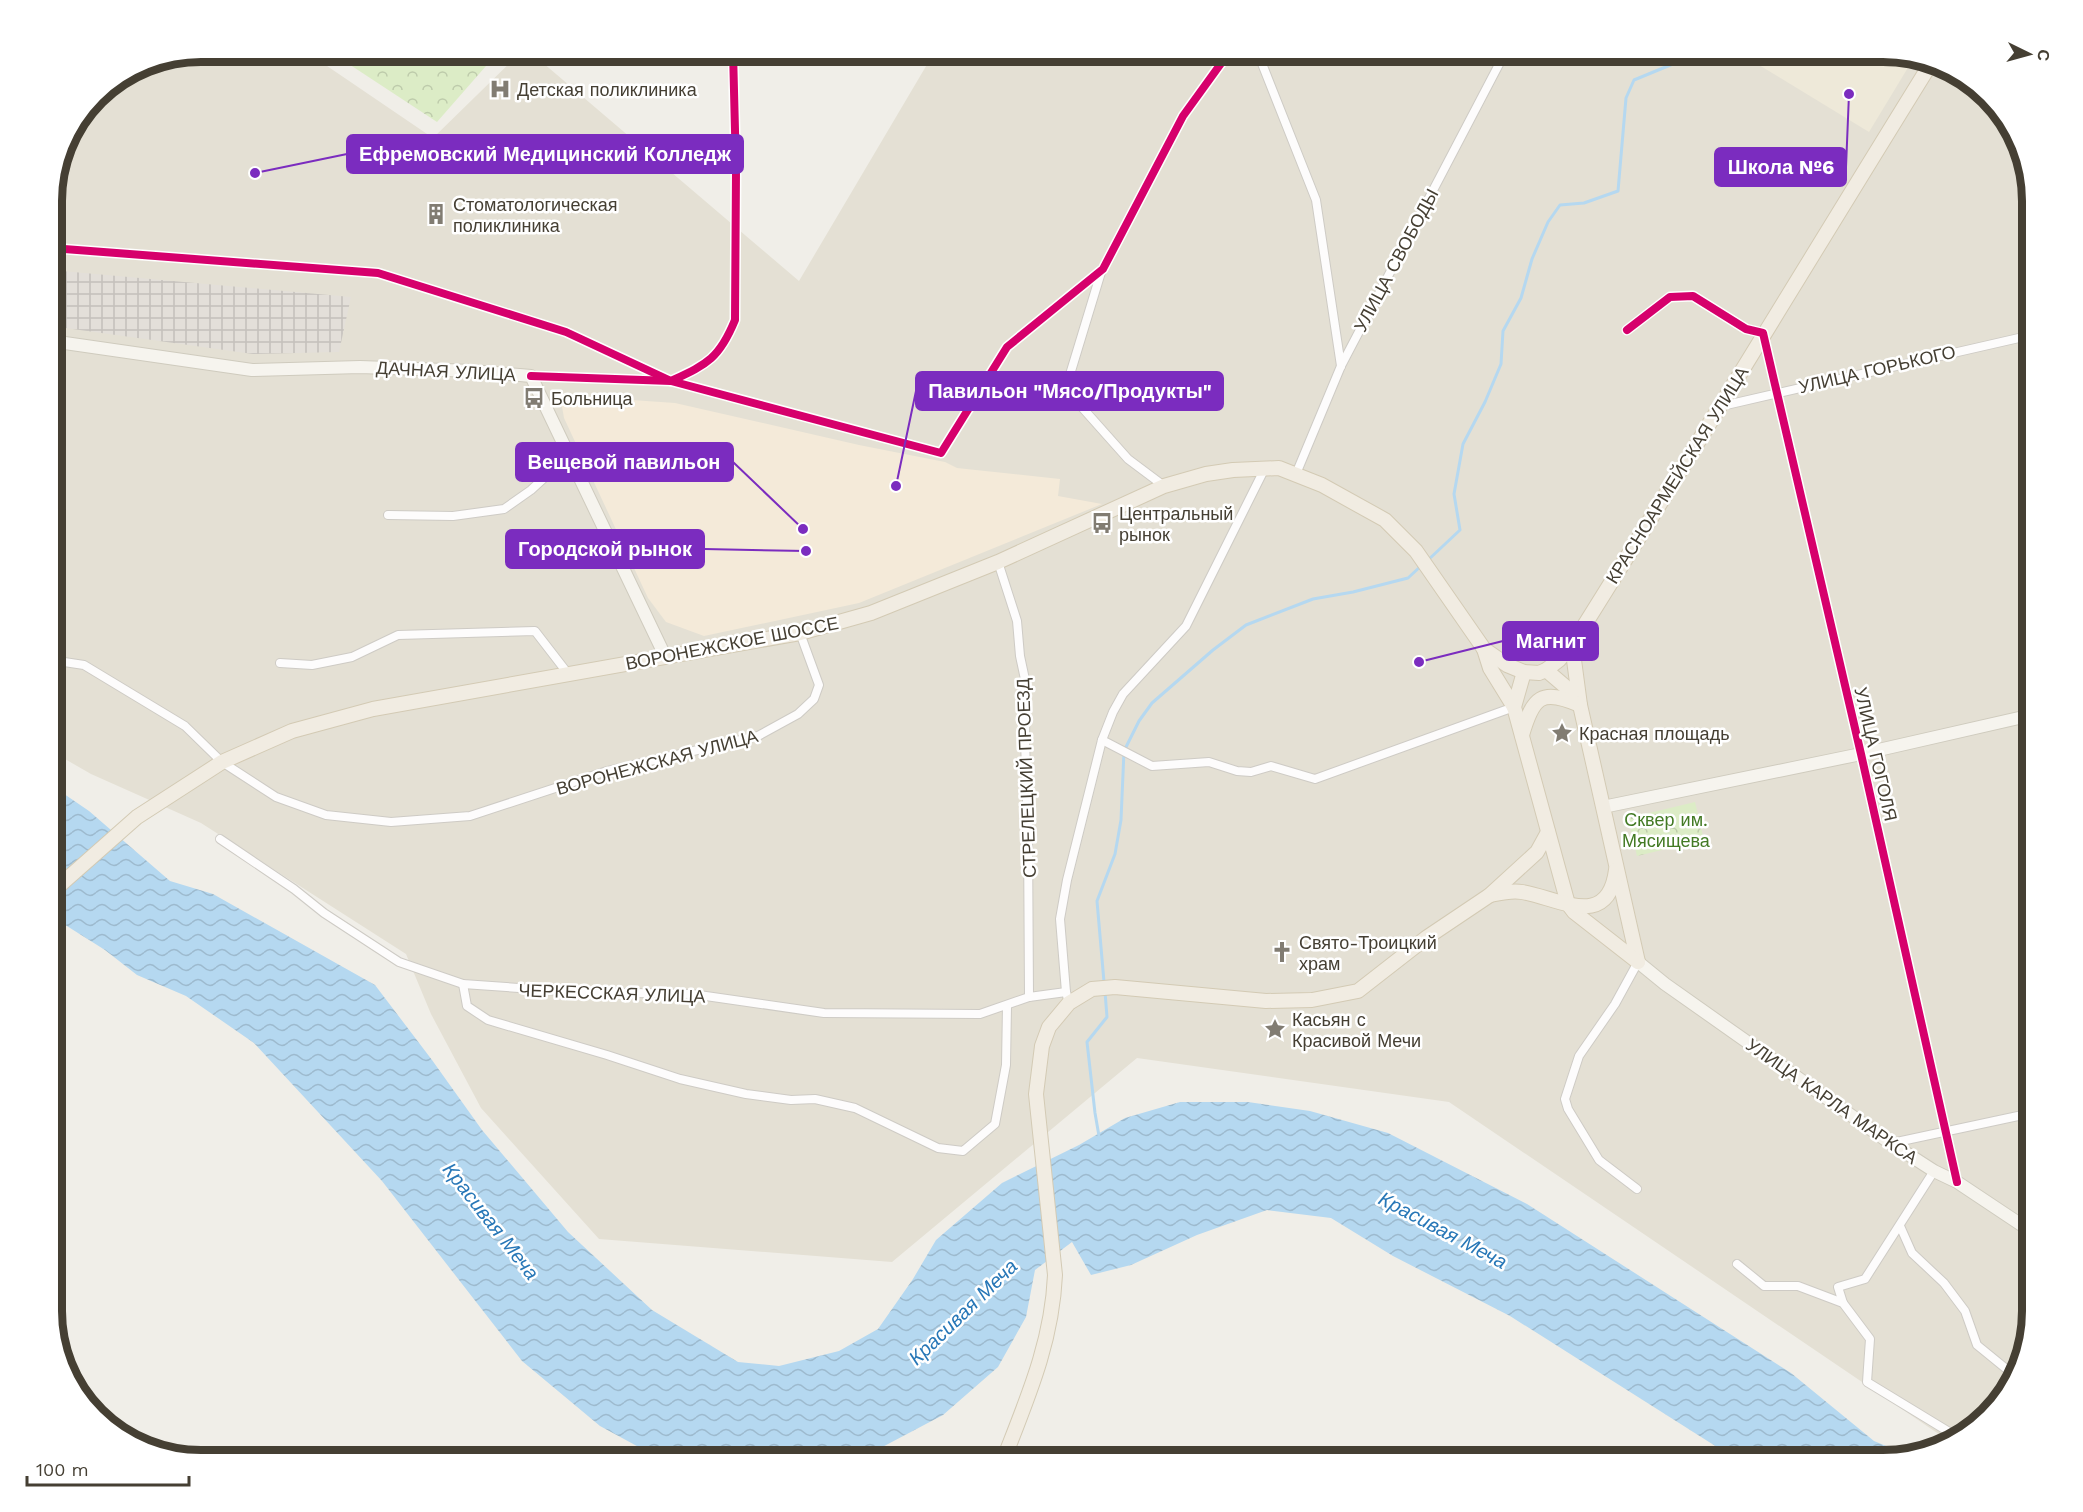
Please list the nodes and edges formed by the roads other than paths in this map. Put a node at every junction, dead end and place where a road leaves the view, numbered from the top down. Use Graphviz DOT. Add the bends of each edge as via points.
graph roads {
  1 [pos="733,62"];
  2 [pos="1222,62"];
  3 [pos="1261,62"];
  4 [pos="1500,62"];
  5 [pos="1927,69"];
  6 [pos="62,249"];
  7 [pos="1103,269"];
  8 [pos="1627,330"];
  9 [pos="1763,333"];
  10 [pos="2022,337"];
  11 [pos="62,343"];
  12 [pos="1341,366"];
  13 [pos="531,376"];
  14 [pos="671,381"];
  15 [pos="1778,392"];
  16 [pos="1722,406"];
  17 [pos="569,455"];
  18 [pos="1265,468"];
  19 [pos="1296,474"];
  20 [pos="1164,486"];
  21 [pos="388,515"];
  22 [pos="998,562"];
  23 [pos="800,633"];
  24 [pos="1572,645"];
  25 [pos="1483,648"];
  26 [pos="666,658"];
  27 [pos="62,662"];
  28 [pos="280,663"];
  29 [pos="1546,670"];
  30 [pos="1524,672"];
  31 [pos="569,675"];
  32 [pos="1580,705"];
  33 [pos="1514,707"];
  34 [pos="2022,718"];
  35 [pos="1522,735"];
  36 [pos="1102,740"];
  37 [pos="1861,754"];
  38 [pos="222,762"];
  39 [pos="1603,807"];
  40 [pos="1548,832"];
  41 [pos="220,839"];
  42 [pos="1616,866"];
  43 [pos="62,883"];
  44 [pos="1490,895"];
  45 [pos="1568,904"];
  46 [pos="1638,962"];
  47 [pos="463,984"];
  48 [pos="1029,997"];
  49 [pos="1068,997"];
  50 [pos="1007,1006"];
  51 [pos="2022,1115"];
  52 [pos="1946,1131"];
  53 [pos="1892,1143"];
  54 [pos="1934,1171"];
  55 [pos="1957,1182"];
  56 [pos="1637,1189"];
  57 [pos="2022,1225"];
  58 [pos="1900,1226"];
  59 [pos="1737,1264"];
  60 [pos="1843,1303"];
  61 [pos="2008,1370"];
  62 [pos="1950,1433"];
  63 [pos="1007,1450"];
  1 -- 14 [label="street" via="735,321 726,342 705,365"];
  2 -- 7 [label="street" via="1183,116"];
  3 -- 12 [label="street" via="1316,200"];
  4 -- 12 [label="street, УЛИЦА СВОБОДЫ"];
  5 -- 9 [label="main road, КРАСНОАРМЕЙСКАЯ УЛИЦА"];
  6 -- 14 [label="street" via="378,273 566,332"];
  7 -- 14 [label="street" via="1007,346 942,453"];
  7 -- 20 [label="street" via="1068,381 1071,395 1128,459"];
  8 -- 9 [label="street" via="1670,297 1693,296 1746,329"];
  9 -- 15 [label="street, УЛИЦА ГОГОЛЯ"];
  9 -- 16 [label="main road, КРАСНОАРМЕЙСКАЯ УЛИЦА"];
  10 -- 15 [label="street, УЛИЦА ГОРЬКОГО"];
  11 -- 13 [label="main road, ДАЧНАЯ УЛИЦА" via="252,370 360,367"];
  12 -- 19 [label="street, УЛИЦА СВОБОДЫ"];
  13 -- 14 [label="street"];
  13 -- 17 [label="main road, ДАЧНАЯ УЛИЦА"];
  15 -- 16 [label="street, УЛИЦА ГОРЬКОГО"];
  15 -- 37 [label="street, УЛИЦА ГОГОЛЯ"];
  16 -- 24 [label="main road, КРАСНОАРМЕЙСКАЯ УЛИЦА"];
  17 -- 21 [label="street" via="504,509 453,516"];
  17 -- 26 [label="main road, ДАЧНАЯ УЛИЦА"];
  18 -- 19 [label="main road, ВОРОНЕЖСКОЕ ШОССЕ"];
  18 -- 20 [label="main road, ВОРОНЕЖСКОЕ ШОССЕ" via="1206,474"];
  18 -- 36 [label="street" via="1186,626 1123,694"];
  19 -- 25 [label="main road, ВОРОНЕЖСКОЕ ШОССЕ" via="1385,520 1416,551"];
  20 -- 22 [label="main road, ВОРОНЕЖСКОЕ ШОССЕ"];
  22 -- 23 [label="main road, ВОРОНЕЖСКОЕ ШОССЕ" via="870,613"];
  22 -- 48 [label="street, СТРЕЛЕЦКИЙ ПРОЕЗД" via="1017,621 1026,684"];
  23 -- 26 [label="main road, ВОРОНЕЖСКОЕ ШОССЕ"];
  23 -- 38 [label="street, ВОРОНЕЖСКАЯ УЛИЦА" via="819,685 814,699 798,714 758,736 607,771 470,816 391,822 326,815 276,797"];
  24 -- 29 [label="main road"];
  24 -- 32 [label="main road"];
  25 -- 30 [label="main road"];
  25 -- 33 [label="main road" via="1490,668"];
  26 -- 31 [label="main road, ВОРОНЕЖСКОЕ ШОССЕ"];
  27 -- 38 [label="street" via="84,665 185,726"];
  28 -- 31 [label="street" via="312,665 352,657 398,635 535,631"];
  29 -- 30 [label="main road"];
  29 -- 32 [label="main road"];
  30 -- 33 [label="main road"];
  31 -- 38 [label="main road, ВОРОНЕЖСКОЕ ШОССЕ" via="373,709 292,731"];
  32 -- 35 [label="main road" via="1561,697 1544,697 1530,711"];
  32 -- 39 [label="main road"];
  33 -- 35 [label="main road"];
  33 -- 36 [label="street" via="1315,779 1271,766 1251,772 1209,762 1152,766"];
  34 -- 37 [label="main road"];
  35 -- 40 [label="main road"];
  36 -- 49 [label="street" via="1060,919"];
  37 -- 39 [label="main road"];
  37 -- 52 [label="street, УЛИЦА ГОГОЛЯ"];
  38 -- 43 [label="main road, ВОРОНЕЖСКОЕ ШОССЕ" via="138,817"];
  39 -- 42 [label="main road"];
  40 -- 44 [label="main road" via="1537,852"];
  40 -- 45 [label="main road"];
  41 -- 47 [label="street, ЧЕРКЕССКАЯ УЛИЦА" via="399,962"];
  42 -- 45 [label="main road" via="1606,898 1590,907"];
  42 -- 46 [label="main road"];
  44 -- 45 [label="main road" via="1523,892"];
  44 -- 49 [label="main road" via="1358,991 1312,1000 1266,1001 1115,987"];
  45 -- 46 [label="main road"];
  46 -- 53 [label="main road, УЛИЦА КАРЛА МАРКСА"];
  46 -- 56 [label="street" via="1579,1056 1565,1099 1599,1160"];
  47 -- 50 [label="street, ЧЕРКЕССКАЯ УЛИЦА" via="575,992 692,994 825,1013 980,1014"];
  47 -- 50 [label="street" via="467,1006 488,1020 680,1079 746,1094 855,1108 938,1148 963,1151 995,1124 1006,1065"];
  48 -- 49 [label="street, ЧЕРКЕССКАЯ УЛИЦА"];
  48 -- 50 [label="street, ЧЕРКЕССКАЯ УЛИЦА"];
  49 -- 63 [label="main road" via="1041,1046 1036,1094 1055,1275 1054,1305 1038,1372"];
  51 -- 52 [label="street"];
  52 -- 53 [label="street"];
  52 -- 55 [label="street, УЛИЦА ГОГОЛЯ"];
  53 -- 54 [label="main road, УЛИЦА КАРЛА МАРКСА"];
  54 -- 55 [label="main road, УЛИЦА КАРЛА МАРКСА"];
  54 -- 58 [label="street"];
  55 -- 57 [label="main road, УЛИЦА КАРЛА МАРКСА"];
  58 -- 60 [label="street" via="1865,1279 1838,1287"];
  58 -- 61 [label="street" via="1912,1253 1944,1283 1965,1311 1977,1345"];
  59 -- 60 [label="street" via="1764,1286 1798,1286"];
  60 -- 62 [label="street" via="1870,1339 1867,1382"];
}
